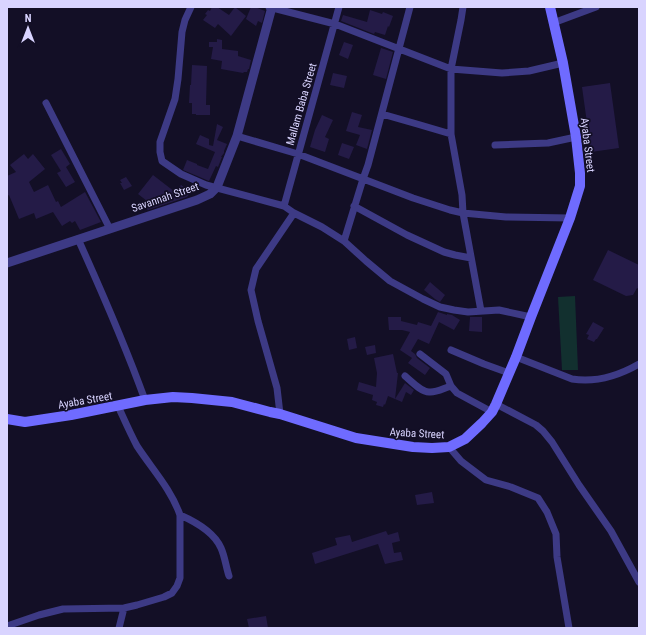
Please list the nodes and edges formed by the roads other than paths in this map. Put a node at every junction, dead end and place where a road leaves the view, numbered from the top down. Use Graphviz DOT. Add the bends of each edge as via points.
graph roads {
  1 [pos="191,7"];
  2 [pos="339,7"];
  3 [pos="410,7"];
  4 [pos="463,7"];
  5 [pos="550,7"];
  6 [pos="596,7"];
  7 [pos="271,8"];
  8 [pos="553,23"];
  9 [pos="335,24"];
  10 [pos="399,48"];
  11 [pos="563,63"];
  12 [pos="452,69"];
  13 [pos="46,103"];
  14 [pos="382,114"];
  15 [pos="451,134"];
  16 [pos="237,136"];
  17 [pos="576,137"];
  18 [pos="495,145"];
  19 [pos="298,154"];
  20 [pos="363,179"];
  21 [pos="217,187"];
  22 [pos="284,206"];
  23 [pos="354,206"];
  24 [pos="294,213"];
  25 [pos="463,213"];
  26 [pos="570,218"];
  27 [pos="110,229"];
  28 [pos="78,239"];
  29 [pos="344,241"];
  30 [pos="471,258"];
  31 [pos="7,263"];
  32 [pos="481,311"];
  33 [pos="530,317"];
  34 [pos="451,350"];
  35 [pos="420,354"];
  36 [pos="516,357"];
  37 [pos="639,364"];
  38 [pos="509,373"];
  39 [pos="405,376"];
  40 [pos="451,386"];
  41 [pos="145,400"];
  42 [pos="118,406"];
  43 [pos="494,408"];
  44 [pos="280,414"];
  45 [pos="7,419"];
  46 [pos="449,447"];
  47 [pos="180,515"];
  48 [pos="229,576"];
  49 [pos="639,582"];
  50 [pos="124,608"];
  51 [pos="7,626"];
  52 [pos="119,628"];
  53 [pos="569,628"];
  1 -- 21 [label="street" via="182,32 175,99 160,142 160,152 162,161 181,174"];
  2 -- 9 [label="street, Mallam Baba Street"];
  3 -- 10 [label="street"];
  4 -- 12 [label="street"];
  5 -- 8 [label="main road, Ayaba Street"];
  6 -- 8 [label="street"];
  7 -- 9 [label="street"];
  7 -- 16 [label="street"];
  8 -- 11 [label="main road, Ayaba Street"];
  9 -- 10 [label="street"];
  9 -- 19 [label="street, Mallam Baba Street"];
  10 -- 12 [label="street"];
  10 -- 14 [label="street"];
  11 -- 12 [label="street" via="529,71 502,73"];
  11 -- 17 [label="main road, Ayaba Street"];
  12 -- 15 [label="street"];
  13 -- 27 [label="street"];
  14 -- 15 [label="street"];
  14 -- 20 [label="street"];
  15 -- 25 [label="street"];
  16 -- 19 [label="street"];
  16 -- 21 [label="street"];
  17 -- 18 [label="street" via="548,143"];
  17 -- 26 [label="main road, Ayaba Street" via="580,186"];
  19 -- 20 [label="street"];
  19 -- 22 [label="street, Mallam Baba Street"];
  20 -- 23 [label="street"];
  20 -- 25 [label="street" via="435,206"];
  21 -- 22 [label="street"];
  21 -- 27 [label="street, Savannah Street" via="210,194 197,200"];
  22 -- 24 [label="street"];
  23 -- 29 [label="street"];
  23 -- 30 [label="street" via="444,252"];
  24 -- 29 [label="street"];
  24 -- 44 [label="street" via="256,269 251,290 276,383"];
  25 -- 26 [label="street"];
  25 -- 30 [label="street"];
  26 -- 33 [label="main road, Ayaba Street"];
  27 -- 28 [label="street, Savannah Street"];
  28 -- 31 [label="street, Savannah Street"];
  28 -- 41 [label="street" via="115,322"];
  29 -- 32 [label="street" via="390,281 422,299 454,310"];
  30 -- 32 [label="street"];
  32 -- 33 [label="street" via="499,310"];
  33 -- 36 [label="main road, Ayaba Street"];
  34 -- 38 [label="street"];
  35 -- 40 [label="street" via="446,374"];
  36 -- 37 [label="street" via="572,379 591,381 608,378"];
  36 -- 38 [label="main road, Ayaba Street"];
  38 -- 43 [label="main road, Ayaba Street"];
  39 -- 40 [label="street" via="423,391 435,392"];
  40 -- 43 [label="street" via="457,393"];
  41 -- 42 [label="main road, Ayaba Street"];
  41 -- 44 [label="main road, Ayaba Street" via="173,397 232,402"];
  42 -- 45 [label="main road, Ayaba Street" via="25,422"];
  42 -- 47 [label="street" via="137,445 159,476 178,507"];
  43 -- 46 [label="main road, Ayaba Street" via="465,439"];
  43 -- 49 [label="street" via="536,425 544,431 611,531"];
  44 -- 46 [label="main road, Ayaba Street" via="356,438 413,447"];
  46 -- 53 [label="street" via="461,461 486,480 538,498 556,534 557,557"];
  47 -- 48 [label="street" via="195,521 214,537 221,548"];
  47 -- 50 [label="street" via="180,578 177,586 172,593 164,597"];
  50 -- 51 [label="street" via="63,609"];
  50 -- 52 [label="street"];
}
